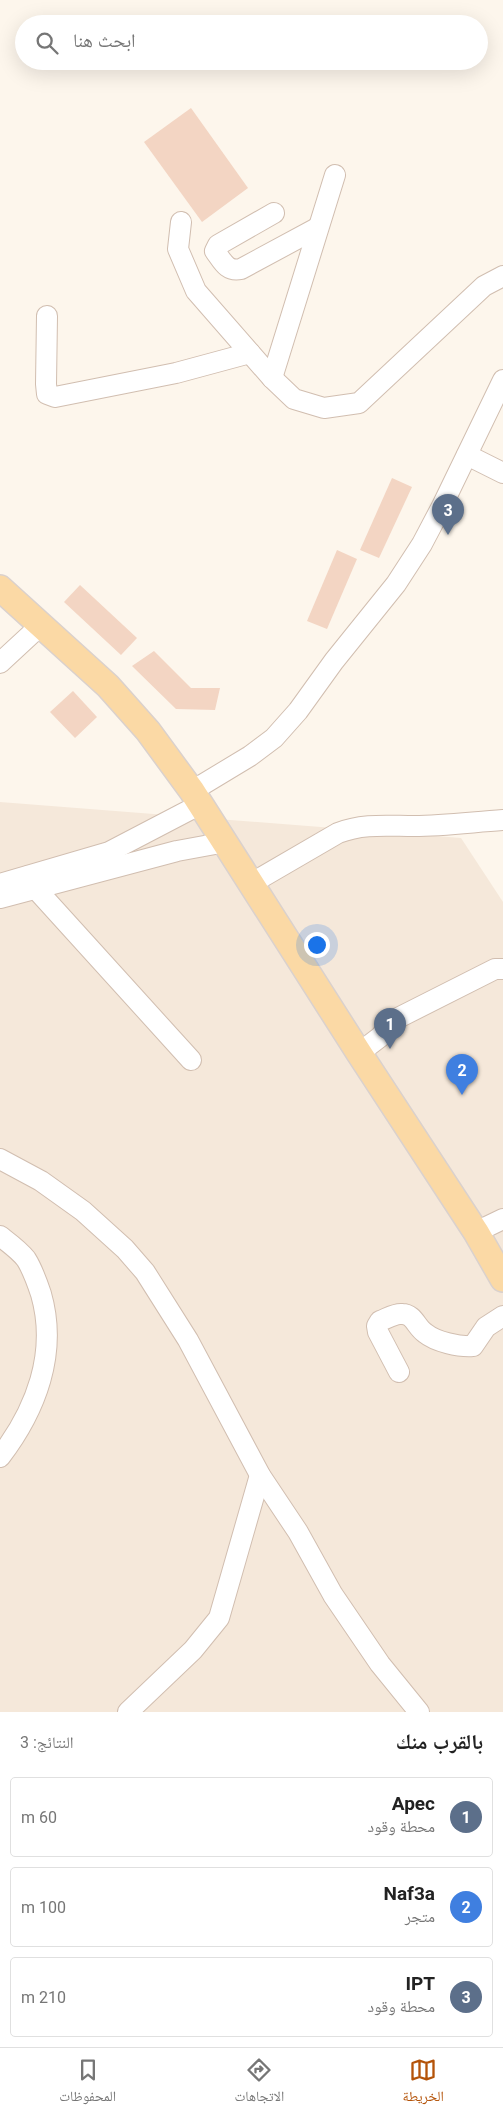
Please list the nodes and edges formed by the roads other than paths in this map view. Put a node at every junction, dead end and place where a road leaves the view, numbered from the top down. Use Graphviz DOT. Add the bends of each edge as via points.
graph roads {
  1 [pos="334,175"];
  2 [pos="274,213"];
  3 [pos="181,222"];
  4 [pos="317,228"];
  5 [pos="503,276"];
  6 [pos="47,316"];
  7 [pos="250,353"];
  8 [pos="272,378"];
  9 [pos="503,380"];
  10 [pos="467,455"];
  11 [pos="503,473"];
  12 [pos="0,588"];
  13 [pos="41,625"];
  14 [pos="0,663"];
  15 [pos="197,797"];
  16 [pos="503,820"];
  17 [pos="226,842"];
  18 [pos="72,872"];
  19 [pos="32,883"];
  20 [pos="252,883"];
  21 [pos="0,884"];
  22 [pos="0,898"];
  23 [pos="503,969"];
  24 [pos="359,1053"];
  25 [pos="191,1060"];
  26 [pos="0,1159"];
  27 [pos="503,1219"];
  28 [pos="476,1232"];
  29 [pos="0,1236"];
  30 [pos="503,1279"];
  31 [pos="503,1316"];
  32 [pos="399,1372"];
  33 [pos="0,1457"];
  34 [pos="260,1475"];
  35 [pos="416,1710"];
  36 [pos="128,1712"];
  1 -- 4 [label="street"];
  2 -- 4 [label="street" via="218,245 216,251 225,266 241,269"];
  3 -- 7 [label="street" via="178,249 196,291"];
  4 -- 8 [label="street"];
  5 -- 8 [label="street" via="484,286 359,403 324,408 294,399"];
  6 -- 7 [label="street" via="46,384 47,394 55,397 176,373"];
  7 -- 8 [label="street"];
  9 -- 10 [label="street"];
  10 -- 11 [label="street"];
  10 -- 15 [label="street" via="422,544 396,584 298,711 274,738"];
  12 -- 13 [label="main road"];
  13 -- 14 [label="street"];
  13 -- 15 [label="main road" via="125,704"];
  15 -- 17 [label="main road"];
  15 -- 18 [label="street"];
  16 -- 20 [label="street" via="352,827"];
  17 -- 18 [label="street"];
  17 -- 20 [label="main road"];
  18 -- 19 [label="street"];
  19 -- 21 [label="street"];
  19 -- 22 [label="street"];
  19 -- 25 [label="street"];
  20 -- 24 [label="main road"];
  23 -- 24 [label="street" via="495,968 394,1020 380,1037"];
  24 -- 28 [label="main road"];
  26 -- 34 [label="street" via="41,1181 83,1211 145,1272 202,1366"];
  27 -- 28 [label="street"];
  28 -- 30 [label="main road"];
  29 -- 33 [label="street" via="24,1257 32,1269 43,1302 48,1343 37,1393 14,1438"];
  31 -- 32 [label="street" via="486,1326 473,1346 430,1337 408,1315 400,1313 380,1321 378,1332"];
  34 -- 35 [label="street" via="353,1626"];
  34 -- 36 [label="street" via="219,1618 193,1650"];
}
